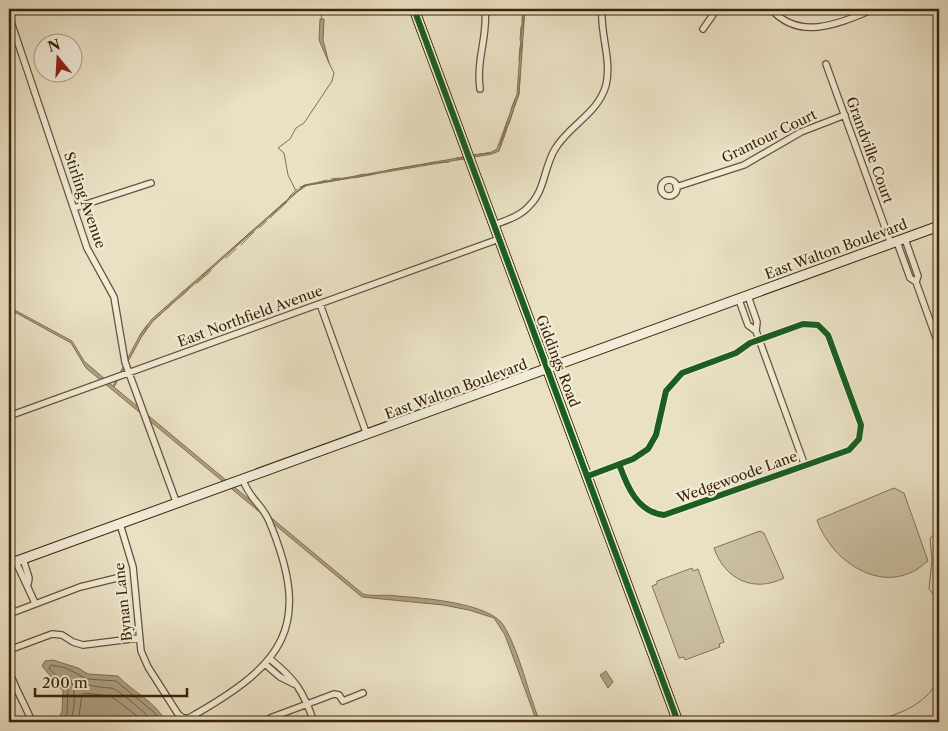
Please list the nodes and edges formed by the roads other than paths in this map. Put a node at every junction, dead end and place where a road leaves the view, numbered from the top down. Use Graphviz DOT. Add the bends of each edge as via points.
graph roads {
  1 [pos="414,9"];
  2 [pos="485,9"];
  3 [pos="602,9"];
  4 [pos="717,9"];
  5 [pos="771,9"];
  6 [pos="874,9"];
  7 [pos="9,16"];
  8 [pos="703,29"];
  9 [pos="826,64"];
  10 [pos="480,89"];
  11 [pos="845,115"];
  12 [pos="151,183"];
  13 [pos="676,188"];
  14 [pos="74,208"];
  15 [pos="494,225"];
  16 [pos="939,226"];
  17 [pos="499,239"];
  18 [pos="897,242"];
  19 [pos="744,298"];
  20 [pos="320,304"];
  21 [pos="756,331"];
  22 [pos="759,340"];
  23 [pos="939,346"];
  24 [pos="547,370"];
  25 [pos="129,372"];
  26 [pos="9,416"];
  27 [pos="367,435"];
  28 [pos="620,464"];
  29 [pos="805,466"];
  30 [pos="588,476"];
  31 [pos="242,480"];
  32 [pos="177,504"];
  33 [pos="120,524"];
  34 [pos="16,562"];
  35 [pos="117,578"];
  36 [pos="35,603"];
  37 [pos="9,614"];
  38 [pos="139,638"];
  39 [pos="9,650"];
  40 [pos="270,659"];
  41 [pos="266,664"];
  42 [pos="9,670"];
  43 [pos="296,685"];
  44 [pos="364,693"];
  45 [pos="307,704"];
  46 [pos="32,722"];
  47 [pos="265,722"];
  48 [pos="314,722"];
  49 [pos="482,722"];
  50 [pos="497,722"];
  51 [pos="678,722"];
  1 -- 15 [label="main road, Giddings Road"];
  2 -- 10 [label="street" via="478,62"];
  3 -- 15 [label="street" via="608,68 602,95 592,112 556,147 532,203 520,214"];
  4 -- 8 [label="street"];
  5 -- 6 [label="street" via="788,22 811,28 825,27"];
  7 -- 14 [label="street, Stirling Avenue"];
  9 -- 11 [label="street, Grandville Court"];
  11 -- 13 [label="street, Grantour Court" via="801,132 746,164"];
  11 -- 18 [label="street, Grandville Court"];
  12 -- 14 [label="street"];
  14 -- 25 [label="street, Stirling Avenue" via="90,253 115,300 122,352"];
  15 -- 17 [label="main road, Giddings Road"];
  16 -- 18 [label="main road, East Walton Boulevard"];
  17 -- 20 [label="street, East Northfield Avenue"];
  17 -- 24 [label="main road, Giddings Road"];
  18 -- 19 [label="main road, East Walton Boulevard"];
  18 -- 23 [label="street, Grandville Court" via="910,278 916,282"];
  19 -- 21 [label="street" via="757,322"];
  19 -- 21 [label="street" via="748,325"];
  19 -- 24 [label="main road, East Walton Boulevard"];
  20 -- 25 [label="street, East Northfield Avenue"];
  20 -- 27 [label="street"];
  21 -- 22 [label="street"];
  22 -- 28 [label="street" via="736,353 676,377 664,394 653,442 639,456"];
  22 -- 29 [label="street"];
  22 -- 29 [label="street, Wedgewoode Lane" via="805,323 816,324 830,338 860,422 860,436 855,445 845,452"];
  24 -- 27 [label="main road, East Walton Boulevard"];
  24 -- 30 [label="main road, Giddings Road"];
  25 -- 26 [label="street, East Northfield Avenue"];
  25 -- 32 [label="street, Stirling Avenue"];
  27 -- 31 [label="main road, East Walton Boulevard"];
  28 -- 29 [label="street, Wedgewoode Lane" via="633,496 652,511 664,514"];
  28 -- 30 [label="street"];
  30 -- 51 [label="main road, Giddings Road"];
  31 -- 32 [label="main road, East Walton Boulevard"];
  31 -- 40 [label="street" via="248,494 270,522 289,581 290,604 286,626"];
  32 -- 33 [label="main road, East Walton Boulevard"];
  33 -- 34 [label="main road, East Walton Boulevard"];
  33 -- 38 [label="street, Bynan Lane" via="134,572"];
  34 -- 36 [label="street"];
  35 -- 36 [label="street"];
  36 -- 37 [label="street"];
  38 -- 39 [label="street" via="83,645 52,634"];
  38 -- 41 [label="street, Bynan Lane" via="147,664 183,718 190,718 246,682"];
  40 -- 41 [label="street"];
  40 -- 43 [label="street"];
  41 -- 43 [label="street" via="280,677"];
  42 -- 46 [label="street"];
  43 -- 45 [label="street"];
  44 -- 45 [label="street" via="343,701 334,694"];
  45 -- 47 [label="street"];
  45 -- 48 [label="street"];
  49 -- 50 [label="street"];
}
